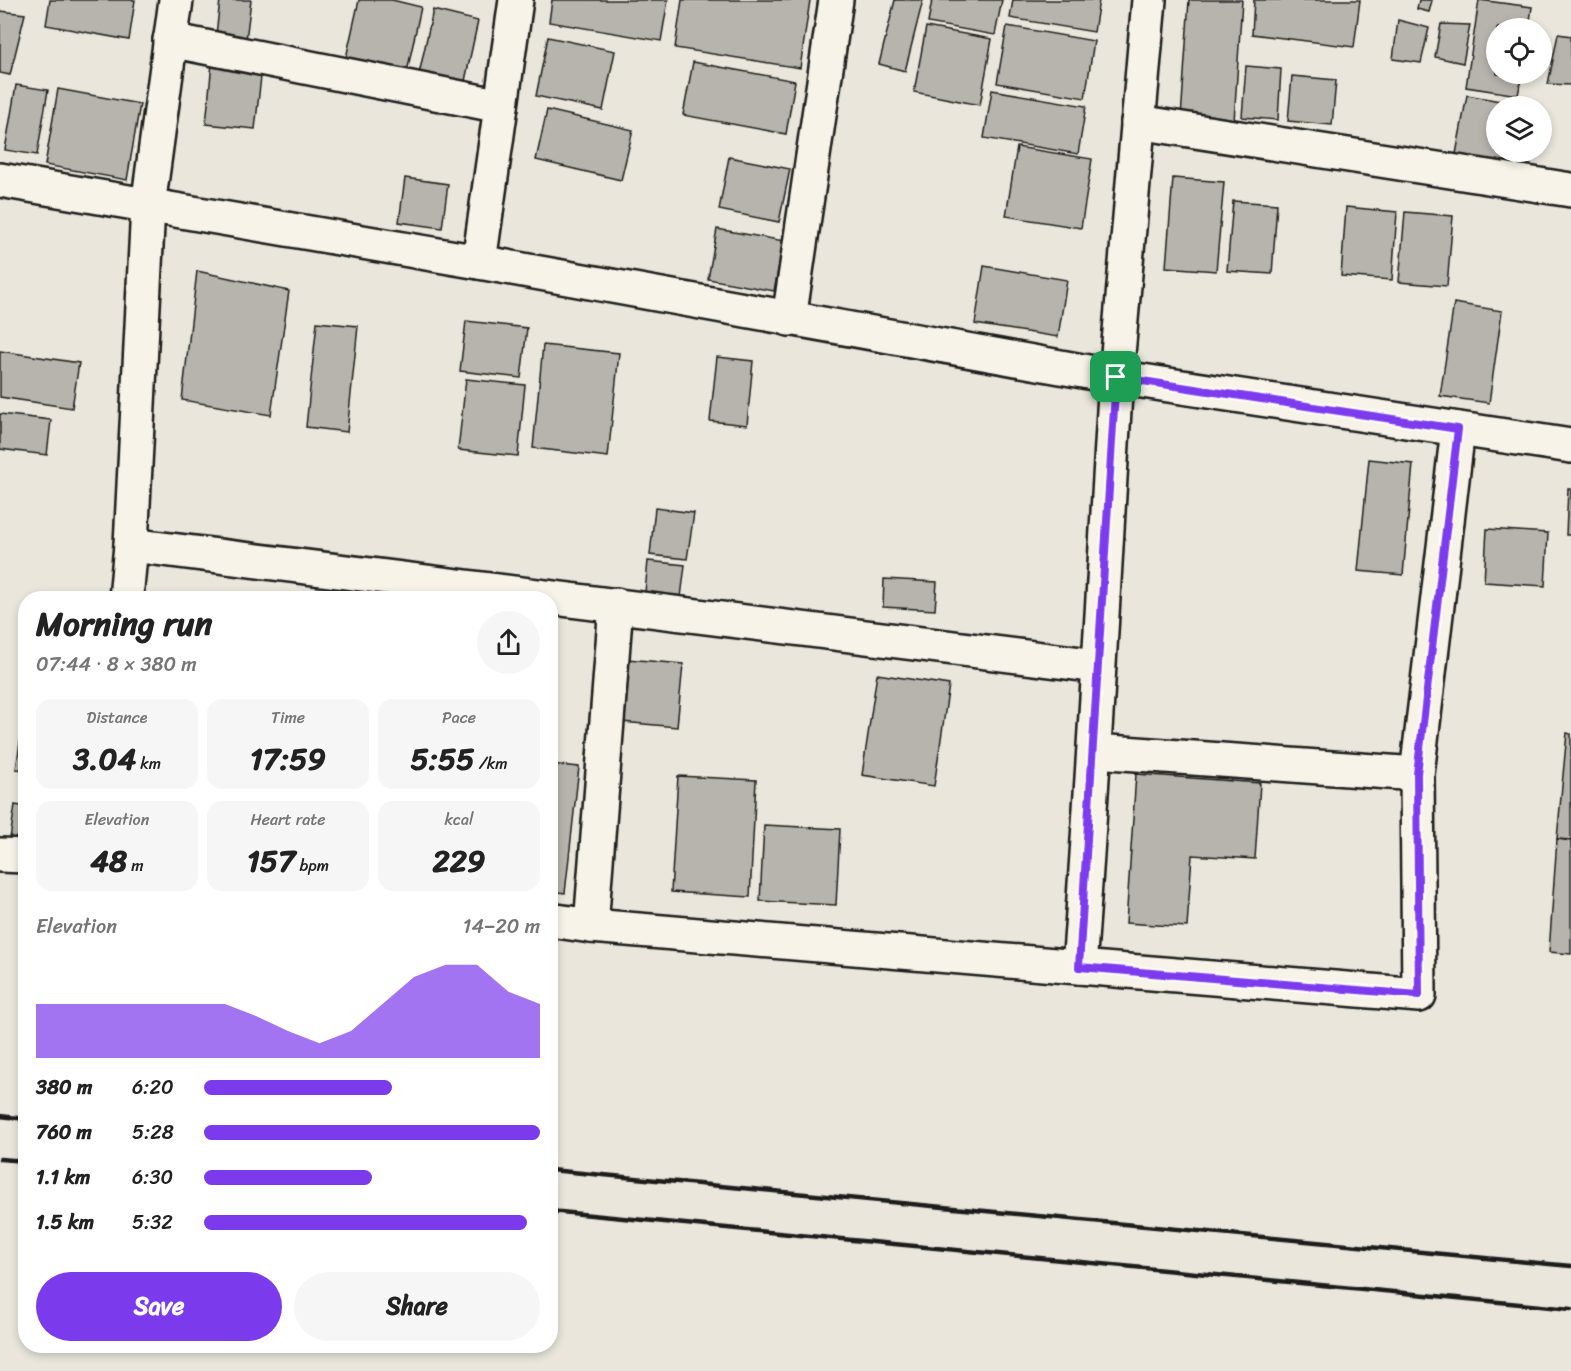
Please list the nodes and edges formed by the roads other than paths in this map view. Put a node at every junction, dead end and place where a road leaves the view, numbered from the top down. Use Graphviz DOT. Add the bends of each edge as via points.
graph roads {
  1 [pos="176,0"];
  2 [pos="516,0"];
  3 [pos="836,0"];
  4 [pos="1149,0"];
  5 [pos="170,40"];
  6 [pos="501,106"];
  7 [pos="1138,122"];
  8 [pos="0,180"];
  9 [pos="1571,190"];
  10 [pos="148,206"];
  11 [pos="479,262"];
  12 [pos="789,319"];
  13 [pos="1116,377"];
  14 [pos="1458,429"];
  15 [pos="1571,446"];
  16 [pos="131,545"];
  17 [pos="127,591"];
  18 [pos="503,591"];
  19 [pos="558,598"];
  20 [pos="616,605"];
  21 [pos="1098,666"];
  22 [pos="1095,751"];
  23 [pos="1417,774"];
  24 [pos="0,855"];
  25 [pos="18,856"];
  26 [pos="558,921"];
  27 [pos="591,926"];
  28 [pos="1079,967"];
  1 -- 5 [label="street"];
  2 -- 6 [label="street"];
  3 -- 12 [label="street"];
  4 -- 7 [label="street"];
  5 -- 6 [label="street"];
  5 -- 10 [label="street"];
  6 -- 11 [label="street"];
  7 -- 9 [label="street"];
  7 -- 13 [label="street"];
  8 -- 10 [label="street"];
  10 -- 11 [label="street"];
  10 -- 16 [label="street"];
  11 -- 12 [label="street"];
  12 -- 13 [label="street"];
  13 -- 14 [label="street"];
  13 -- 21 [label="street"];
  14 -- 15 [label="street"];
  14 -- 23 [label="street"];
  16 -- 17 [label="street"];
  16 -- 18 [label="street"];
  19 -- 20 [label="street"];
  20 -- 21 [label="street"];
  20 -- 27 [label="street"];
  21 -- 22 [label="street"];
  22 -- 23 [label="street"];
  22 -- 28 [label="street"];
  23 -- 28 [label="street" via="1419,995"];
  24 -- 25 [label="street"];
  26 -- 27 [label="street"];
  27 -- 28 [label="street"];
}
